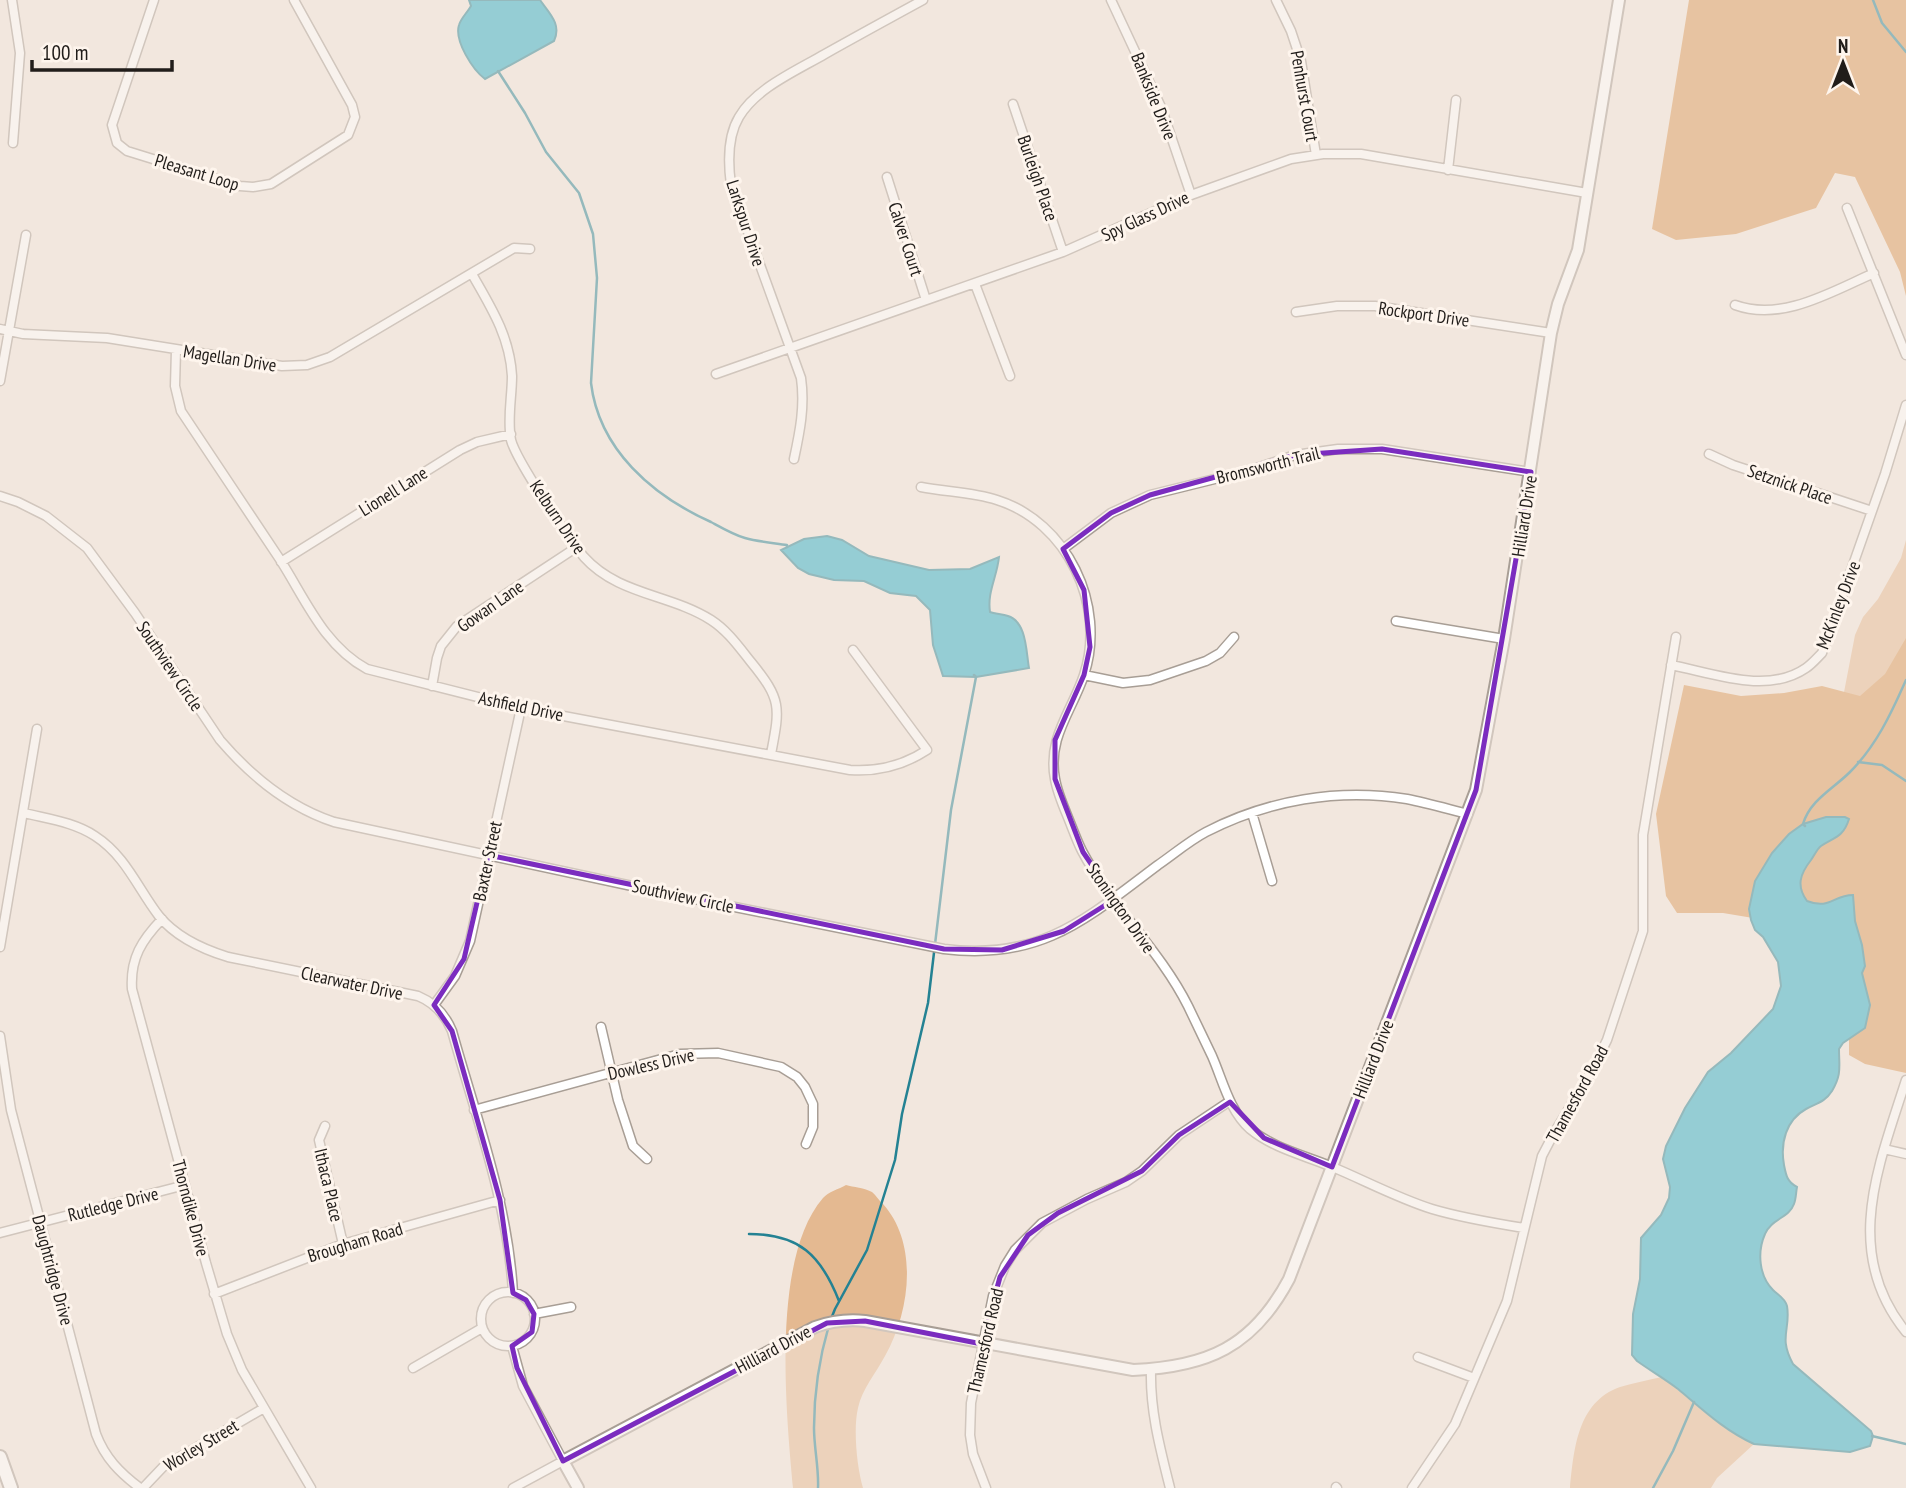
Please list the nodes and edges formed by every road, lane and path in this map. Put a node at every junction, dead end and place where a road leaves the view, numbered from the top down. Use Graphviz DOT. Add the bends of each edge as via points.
graph roads {
  1 [pos="12,0"];
  2 [pos="154,0"];
  3 [pos="294,0"];
  4 [pos="923,0"];
  5 [pos="1111,0"];
  6 [pos="1276,0"];
  7 [pos="1619,0"];
  8 [pos="1456,100"];
  9 [pos="1013,104"];
  10 [pos="13,143"];
  11 [pos="1316,155"];
  12 [pos="1448,170"];
  13 [pos="887,177"];
  14 [pos="1587,193"];
  15 [pos="1191,195"];
  16 [pos="1847,208"];
  17 [pos="26,235"];
  18 [pos="530,249"];
  19 [pos="1063,252"];
  20 [pos="472,274"];
  21 [pos="1874,274"];
  22 [pos="975,284"];
  23 [pos="926,300"];
  24 [pos="1735,305"];
  25 [pos="1296,312"];
  26 [pos="4,330"];
  27 [pos="1551,333"];
  28 [pos="789,349"];
  29 [pos="176,350"];
  30 [pos="1906,355"];
  31 [pos="716,374"];
  32 [pos="1010,376"];
  33 [pos="0,381"];
  34 [pos="1906,405"];
  35 [pos="511,434"];
  36 [pos="1709,454"];
  37 [pos="794,459"];
  38 [pos="1531,472"];
  39 [pos="921,487"];
  40 [pos="0,496"];
  41 [pos="1872,511"];
  42 [pos="577,547"];
  43 [pos="1063,549"];
  44 [pos="281,562"];
  45 [pos="1396,621"];
  46 [pos="1234,637"];
  47 [pos="1676,637"];
  48 [pos="1504,639"];
  49 [pos="853,650"];
  50 [pos="1671,665"];
  51 [pos="1084,675"];
  52 [pos="432,686"];
  53 [pos="521,708"];
  54 [pos="37,729"];
  55 [pos="771,754"];
  56 [pos="24,813"];
  57 [pos="1252,813"];
  58 [pos="1468,814"];
  59 [pos="488,855"];
  60 [pos="1272,881"];
  61 [pos="1115,899"];
  62 [pos="162,919"];
  63 [pos="0,947"];
  64 [pos="434,1005"];
  65 [pos="601,1027"];
  66 [pos="0,1035"];
  67 [pos="611,1073"];
  68 [pos="1906,1080"];
  69 [pos="1230,1101"];
  70 [pos="474,1110"];
  71 [pos="325,1126"];
  72 [pos="806,1144"];
  73 [pos="1884,1149"];
  74 [pos="1906,1154"];
  75 [pos="647,1159"];
  76 [pos="1332,1167"];
  77 [pos="185,1185"];
  78 [pos="500,1200"];
  79 [pos="41,1222"];
  80 [pos="1524,1228"];
  81 [pos="0,1233"];
  82 [pos="342,1244"];
  83 [pos="513,1293"];
  84 [pos="214,1294"];
  85 [pos="571,1307"];
  86 [pos="534,1314"];
  87 [pos="482,1328"];
  88 [pos="1906,1332"];
  89 [pos="982,1344"];
  90 [pos="512,1346"];
  91 [pos="1418,1357"];
  92 [pos="413,1368"];
  93 [pos="1151,1370"];
  94 [pos="1474,1378"];
  95 [pos="264,1408"];
  96 [pos="0,1457"];
  97 [pos="563,1461"];
  98 [pos="10,1488"];
  99 [pos="142,1488"];
  100 [pos="311,1488"];
  101 [pos="513,1488"];
  102 [pos="578,1488"];
  103 [pos="986,1488"];
  104 [pos="1170,1488"];
  105 [pos="1412,1488"];
  1 -- 10 [label="street" via="20,53"];
  2 -- 3 [label="street, Pleasant Loop" via="112,125 114,138 127,151 253,187 277,181 348,135 354,123 352,105"];
  4 -- 28 [label="street, Larkspur Drive" via="790,74 756,97 739,117 728,161 731,185"];
  5 -- 15 [label="street, Bankside Drive" via="1161,107"];
  6 -- 11 [label="street, Penhurst Court" via="1301,61"];
  7 -- 14 [label="street, Hilliard Drive"];
  8 -- 12 [label="street"];
  9 -- 19 [label="street, Burleigh Place"];
  11 -- 12 [label="street, Spy Glass Drive" via="1361,154"];
  11 -- 15 [label="street, Spy Glass Drive" via="1291,159"];
  12 -- 14 [label="street, Spy Glass Drive"];
  13 -- 23 [label="street, Calver Court"];
  14 -- 27 [label="street, Hilliard Drive" via="1576,260"];
  15 -- 19 [label="street, Spy Glass Drive"];
  16 -- 21 [label="street"];
  17 -- 26 [label="street"];
  18 -- 20 [label="street, Magellan Drive" via="514,248"];
  19 -- 22 [label="street, Spy Glass Drive"];
  20 -- 29 [label="street, Magellan Drive" via="330,357 307,365 282,366"];
  20 -- 35 [label="street, Kelburn Drive" via="507,342 512,373"];
  21 -- 24 [label="street" via="1805,303 1760,310"];
  21 -- 30 [label="street"];
  22 -- 23 [label="street, Spy Glass Drive"];
  22 -- 32 [label="street"];
  23 -- 28 [label="street, Spy Glass Drive"];
  25 -- 27 [label="street, Rockport Drive" via="1375,306"];
  26 -- 29 [label="street, Magellan Drive" via="107,338"];
  26 -- 33 [label="street"];
  27 -- 38 [label="street, Hilliard Drive"];
  28 -- 31 [label="street, Spy Glass Drive"];
  28 -- 37 [label="street, Larkspur Drive" via="804,397"];
  29 -- 44 [label="street, Ashfield Drive" via="175,386 181,411"];
  34 -- 41 [label="street, McKinley Drive"];
  35 -- 42 [label="street, Kelburn Drive" via="523,463"];
  35 -- 44 [label="street, Lionell Lane" via="460,450"];
  36 -- 41 [label="street, Setznick Place"];
  38 -- 43 [label="street, Bromsworth Trail" via="1382,449 1295,455 1150,495 1111,513"];
  38 -- 48 [label="street, Hilliard Drive"];
  39 -- 43 [label="street, Stonington Drive" via="1013,507 1040,524"];
  40 -- 59 [label="street, Southview Circle" via="46,516 87,548 220,740 262,781 304,809 334,822"];
  41 -- 50 [label="street, McKinley Drive" via="1822,653 1807,668 1770,681"];
  42 -- 52 [label="street, Gowan Lane" via="457,626 441,646"];
  42 -- 55 [label="street, Kelburn Drive" via="616,582 698,613 729,635 768,683 776,701"];
  43 -- 51 [label="street, Stonington Drive" via="1082,583 1088,608 1090,647"];
  44 -- 52 [label="street, Ashfield Drive" via="345,656 379,674"];
  45 -- 48 [label="street"];
  46 -- 51 [label="street" via="1206,661 1150,680 1123,683"];
  47 -- 50 [label="street, Thamesford Road"];
  48 -- 58 [label="street, Hilliard Drive" via="1482,765"];
  49 -- 55 [label="street, Ashfield Drive" via="927,750 901,764 870,770"];
  50 -- 80 [label="street, Thamesford Road" via="1643,835 1643,932 1607,1040 1542,1156"];
  51 -- 61 [label="street, Stonington Drive" via="1055,740 1055,779 1083,852"];
  52 -- 53 [label="street, Ashfield Drive"];
  53 -- 55 [label="street, Ashfield Drive"];
  53 -- 59 [label="street, Baxter Street"];
  54 -- 56 [label="street"];
  56 -- 62 [label="street, Clearwater Drive" via="67,823 96,836 117,854"];
  56 -- 63 [label="street"];
  57 -- 58 [label="street, Southview Circle" via="1297,800 1357,795 1407,799"];
  57 -- 60 [label="street"];
  57 -- 61 [label="street, Southview Circle" via="1204,834"];
  58 -- 76 [label="street, Hilliard Drive"];
  59 -- 61 [label="street, Southview Circle" via="963,951 1002,950 1040,941"];
  59 -- 64 [label="street, Baxter Street" via="464,959"];
  61 -- 69 [label="street, Stonington Drive" via="1186,1002"];
  62 -- 64 [label="street, Clearwater Drive" via="192,943 228,957 418,996"];
  62 -- 77 [label="street, Thorndike Drive" via="137,951 132,989"];
  64 -- 70 [label="street" via="449,1024"];
  65 -- 67 [label="street"];
  66 -- 79 [label="street, Daughtridge Drive" via="11,1110"];
  67 -- 70 [label="street, Dowless Drive"];
  67 -- 72 [label="street, Dowless Drive" via="699,1052 781,1066 797,1077 814,1104"];
  67 -- 75 [label="street" via="633,1146"];
  68 -- 73 [label="street"];
  69 -- 76 [label="street, Stonington Drive" via="1248,1127 1264,1138"];
  69 -- 89 [label="street, Thamesford Road" via="1179,1135 1126,1182 1058,1213 1028,1235 1000,1278"];
  70 -- 78 [label="street"];
  71 -- 82 [label="street, Ithaca Place" via="319,1140"];
  73 -- 74 [label="street"];
  73 -- 88 [label="street" via="1871,1200 1870,1245 1881,1287"];
  76 -- 80 [label="street, Stonington Drive" via="1432,1209"];
  76 -- 93 [label="street, Hilliard Drive" via="1289,1279 1265,1318 1211,1356"];
  77 -- 79 [label="street, Rutledge Drive"];
  77 -- 84 [label="street, Thorndike Drive"];
  78 -- 82 [label="street, Brougham Road"];
  78 -- 83 [label="street"];
  79 -- 81 [label="street, Rutledge Drive"];
  79 -- 99 [label="street, Daughtridge Drive" via="100,1446 115,1467"];
  80 -- 94 [label="street, Thamesford Road" via="1507,1301"];
  82 -- 84 [label="street, Brougham Road"];
  83 -- 86 [label="street" via="526,1300"];
  83 -- 87 [label="street" via="487,1302"];
  84 -- 95 [label="street, Thorndike Drive" via="237,1359"];
  85 -- 86 [label="street"];
  86 -- 90 [label="street" via="528,1337"];
  87 -- 90 [label="street" via="494,1342"];
  87 -- 92 [label="street"];
  89 -- 93 [label="street, Hilliard Drive"];
  89 -- 97 [label="street, Hilliard Drive" via="865,1321 827,1322"];
  89 -- 103 [label="street, Thamesford Road" via="970,1435"];
  90 -- 97 [label="street" via="523,1386"];
  91 -- 94 [label="street"];
  93 -- 104 [label="street" via="1154,1419"];
  94 -- 105 [label="street, Thamesford Road" via="1455,1424"];
  95 -- 99 [label="street, Worley Street" via="163,1467"];
  95 -- 100 [label="street, Thorndike Drive"];
  96 -- 98 [label="main road"];
  97 -- 101 [label="street, Hilliard Drive"];
  97 -- 102 [label="street"];
}
